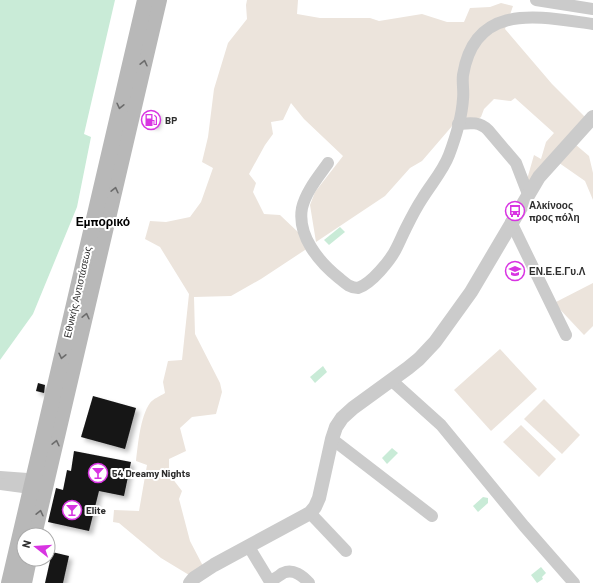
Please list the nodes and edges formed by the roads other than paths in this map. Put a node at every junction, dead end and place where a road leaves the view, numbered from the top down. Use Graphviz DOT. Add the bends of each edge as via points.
graph roads {
  1 [pos="145,0"];
  2 [pos="159,0"];
  3 [pos="536,0"];
  4 [pos="593,9"];
  5 [pos="593,24"];
  6 [pos="593,117"];
  7 [pos="458,124"];
  8 [pos="328,163"];
  9 [pos="528,194"];
  10 [pos="511,222"];
  11 [pos="566,335"];
  12 [pos="391,380"];
  13 [pos="332,438"];
  14 [pos="0,477"];
  15 [pos="0,484"];
  16 [pos="40,485"];
  17 [pos="310,513"];
  18 [pos="432,516"];
  19 [pos="35,527"];
  20 [pos="249,547"];
  21 [pos="346,551"];
  22 [pos="27,567"];
  23 [pos="9,583"];
  24 [pos="24,583"];
  25 [pos="190,583"];
  26 [pos="309,583"];
  27 [pos="574,583"];
  1 -- 16 [label="main road, Εθνικής Αντιστάσεως, one-way"];
  16 -- 2 [label="main road, Εθνικής Αντιστάσεως, one-way"];
  3 -- 4 [label="street"];
  5 -- 7 [label="street" via="525,17 511,19 488,28 475,42 466,64"];
  6 -- 9 [label="street" via="539,177"];
  7 -- 8 [label="street" via="449,155 421,200 395,251 368,282 358,288 349,286 326,268 314,252 304,231 304,202"];
  7 -- 9 [label="street" via="484,126 516,162"];
  9 -- 10 [label="street"];
  10 -- 11 [label="street"];
  10 -- 12 [label="street" via="471,292 446,327 419,359"];
  12 -- 13 [label="street" via="342,418"];
  12 -- 27 [label="street" via="441,425"];
  13 -- 17 [label="street" via="319,498"];
  13 -- 18 [label="street"];
  14 -- 16 [label="street"];
  15 -- 16 [label="street"];
  19 -- 16 [label="main road, Εθνικής Αντιστάσεως, one-way"];
  16 -- 23 [label="main road, Εθνικής Αντιστάσεως"];
  17 -- 20 [label="street"];
  17 -- 21 [label="street"];
  20 -- 25 [label="street" via="214,565"];
  20 -- 26 [label="street" via="269,580 285,572 291,572 303,576"];
  22 -- 24 [label="main road"];
}
